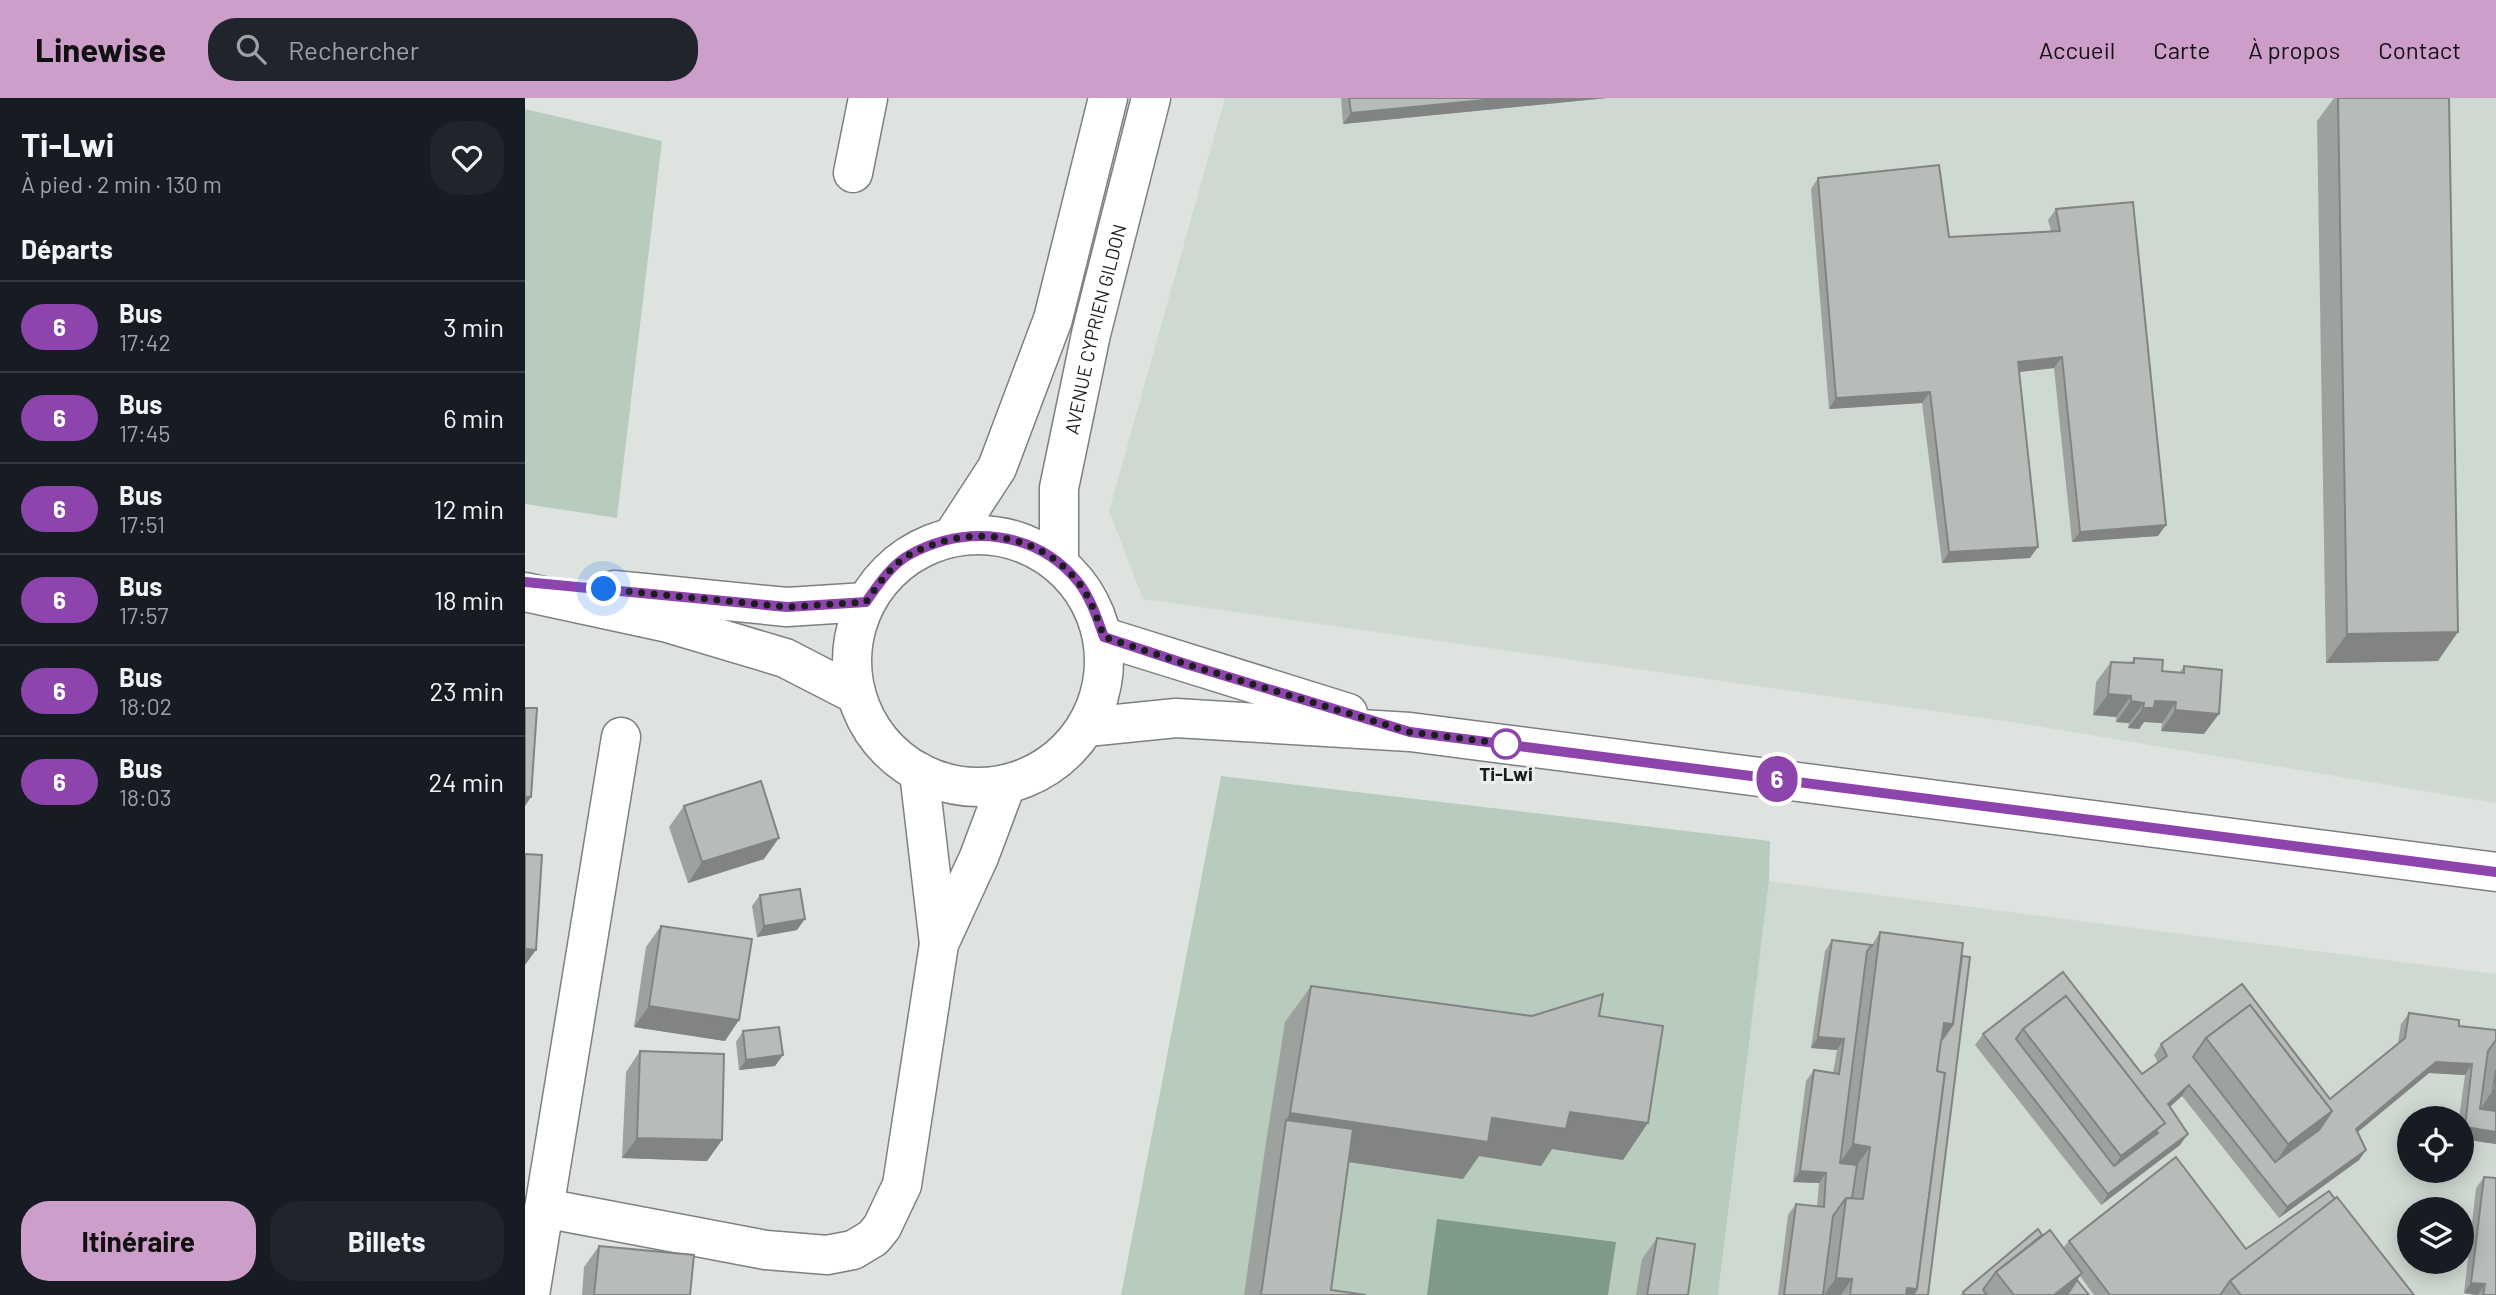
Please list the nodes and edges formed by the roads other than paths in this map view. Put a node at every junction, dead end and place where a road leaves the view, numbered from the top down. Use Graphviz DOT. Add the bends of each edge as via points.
graph roads {
  1 [pos="868,98"];
  2 [pos="1108,98"];
  3 [pos="1151,98"];
  4 [pos="853,173"];
  5 [pos="952,537"];
  6 [pos="1059,562"];
  7 [pos="525,582"];
  8 [pos="525,592"];
  9 [pos="866,602"];
  10 [pos="1104,637"];
  11 [pos="855,694"];
  12 [pos="1087,727"];
  13 [pos="1410,732"];
  14 [pos="621,737"];
  15 [pos="919,772"];
  16 [pos="1006,785"];
  17 [pos="2496,872"];
  18 [pos="939,944"];
  19 [pos="544,1208"];
  20 [pos="530,1295"];
  1 -- 4 [label="street"];
  2 -- 5 [label="street" via="1053,319 997,468"];
  3 -- 6 [label="street, AVENUE CYPRIEN GILDON" via="1091,334 1059,488"];
  5 -- 6 [label="street" via="1000,536"];
  5 -- 9 [label="street" via="908,555 885,575"];
  6 -- 10 [label="street" via="1079,583"];
  7 -- 9 [label="street" via="787,607"];
  8 -- 11 [label="street" via="668,623 785,658"];
  9 -- 11 [label="street" via="852,650"];
  10 -- 12 [label="street" via="1100,699"];
  10 -- 13 [label="street"];
  11 -- 15 [label="street" via="866,722 884,746"];
  12 -- 13 [label="street" via="1176,718"];
  12 -- 16 [label="street" via="1052,763"];
  13 -- 17 [label="street"];
  14 -- 19 [label="street"];
  15 -- 16 [label="street" via="940,782 972,787"];
  15 -- 18 [label="street"];
  16 -- 18 [label="street"];
  18 -- 19 [label="street" via="902,1185 873,1238 853,1250 827,1255 766,1250"];
  19 -- 20 [label="street"];
}
